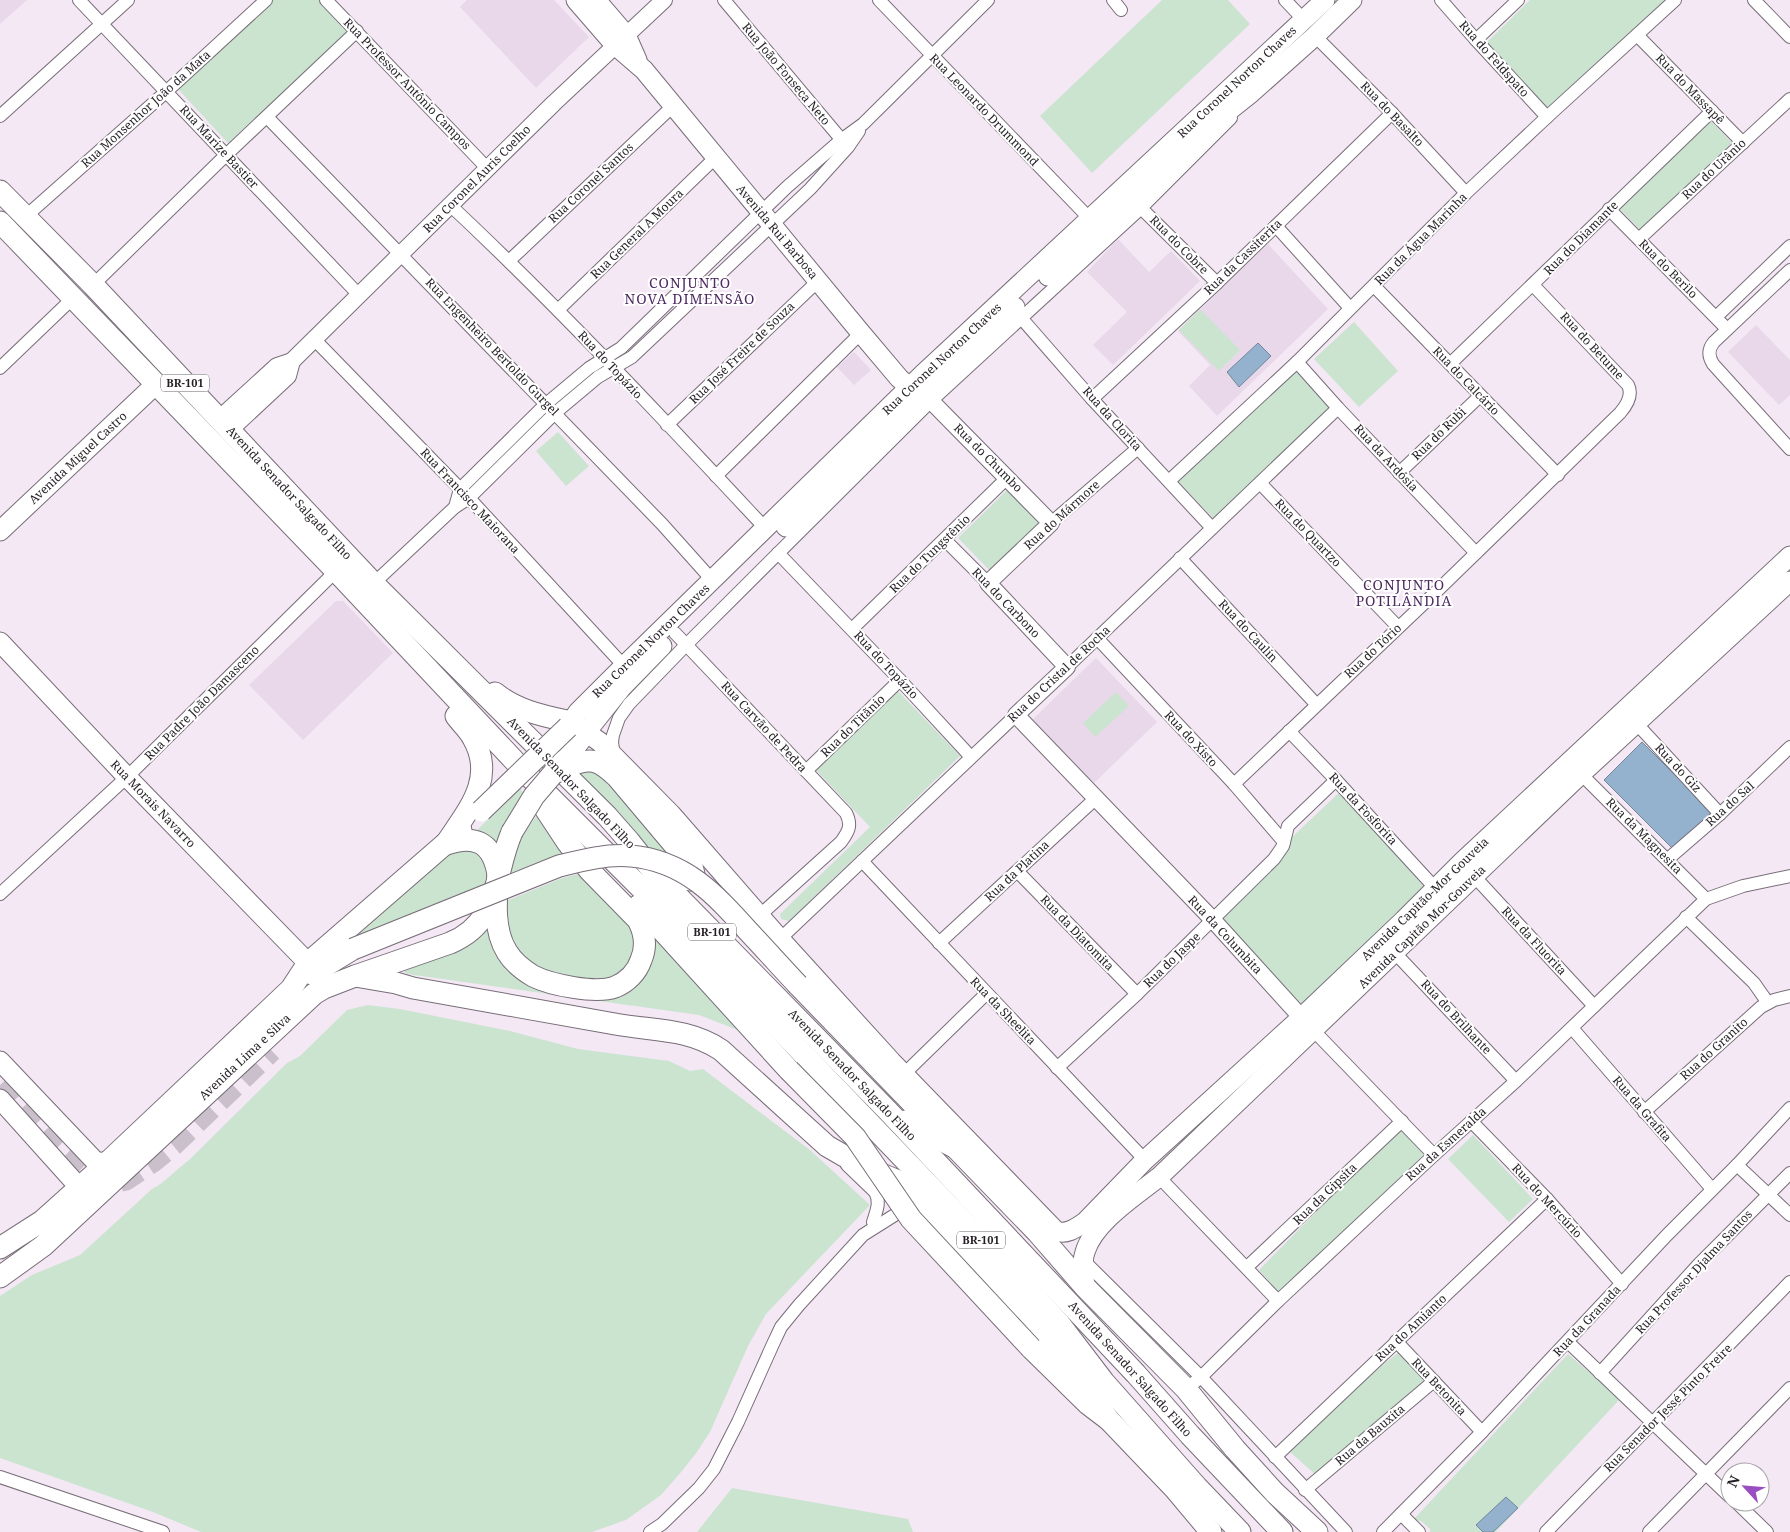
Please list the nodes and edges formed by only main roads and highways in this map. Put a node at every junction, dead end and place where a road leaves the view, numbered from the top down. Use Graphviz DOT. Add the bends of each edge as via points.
graph roads {
  1 [pos="576,0"];
  2 [pos="596,0"];
  3 [pos="1325,0"];
  4 [pos="1352,0"];
  5 [pos="621,40"];
  6 [pos="0,191"];
  7 [pos="0,222"];
  8 [pos="156,384"];
  9 [pos="921,395"];
  10 [pos="0,531"];
  11 [pos="1790,556"];
  12 [pos="1790,581"];
  13 [pos="369,588"];
  14 [pos="0,642"];
  15 [pos="1684,667"];
  16 [pos="575,727"];
  17 [pos="509,754"];
  18 [pos="561,767"];
  19 [pos="525,772"];
  20 [pos="445,844"];
  21 [pos="652,870"];
  22 [pos="498,874"];
  23 [pos="308,963"];
  24 [pos="355,976"];
  25 [pos="413,988"];
  26 [pos="291,989"];
  27 [pos="1307,1024"];
  28 [pos="272,1051"];
  29 [pos="0,1061"];
  30 [pos="896,1073"];
  31 [pos="0,1099"];
  32 [pos="888,1112"];
  33 [pos="954,1147"];
  34 [pos="110,1160"];
  35 [pos="79,1187"];
  36 [pos="0,1248"];
  37 [pos="0,1277"];
  38 [pos="1085,1287"];
  39 [pos="1054,1343"];
  40 [pos="1104,1382"];
  41 [pos="1109,1420"];
  42 [pos="1211,1532"];
  43 [pos="1240,1532"];
  44 [pos="1282,1532"];
  45 [pos="1317,1532"];
  1 -- 5 [label="main road, Avenida Rui Barbosa"];
  2 -- 5 [label="main road, Avenida Rui Barbosa"];
  3 -- 9 [label="main road, Rua Coronel Norton Chaves" via="1090,219"];
  4 -- 9 [label="main road, Rua Coronel Norton Chaves" via="1251,93 1212,124 1017,314"];
  5 -- 9 [label="main road, Avenida Rui Barbosa" via="861,333"];
  6 -- 13 [label="main road, Avenida Senador Salgado Filho / BR-101" via="225,424"];
  7 -- 8 [label="main road, Avenida Senador Salgado Filho / BR-101"];
  8 -- 10 [label="main road, Avenida Miguel Castro"];
  8 -- 13 [label="main road, Avenida Senador Salgado Filho / BR-101" via="336,571"];
  9 -- 16 [label="main road, Rua Coronel Norton Chaves" via="681,639"];
  9 -- 16 [label="main road, Rua Coronel Norton Chaves" via="766,528 578,712"];
  11 -- 15 [label="main road, Avenida Capitão-Mor Gouveia"];
  12 -- 15 [label="main road, Avenida Capitão Mor-Gouveia"];
  13 -- 16 [label="main road" via="388,590 474,676 506,702"];
  13 -- 17 [label="main road, Avenida Senador Salgado Filho / BR-101"];
  13 -- 20 [label="main road" via="363,612 466,728 476,746 482,771 477,794"];
  13 -- 21 [label="main road, Avenida Senador Salgado Filho / BR-101" via="607,816"];
  14 -- 23 [label="main road, Rua Morais Navarro"];
  15 -- 27 [label="main road, Avenida Capitão-Mor Gouveia" via="1462,862"];
  15 -- 27 [label="main road, Avenida Capitão Mor-Gouveia" via="1636,723 1395,953"];
  16 -- 18 [label="main road, Rua Coronel Norton Chaves"];
  16 -- 20 [label="main road, Avenida Lima e Silva, bridge"];
  16 -- 30 [label="main road" via="600,742 671,814"];
  17 -- 19 [label="main road, Avenida Senador Salgado Filho / BR-101"];
  17 -- 22 [label="main road" via="590,871 638,920 645,940 637,969 624,983 606,989 565,985 527,972 514,961 503,944 496,898"];
  18 -- 21 [label="main road" via="584,761 604,765 694,872 692,879 687,881"];
  18 -- 22 [label="main road, Rua Coronel Norton Chaves, bridge" via="530,803 512,832"];
  19 -- 40 [label="main road, Avenida Senador Salgado Filho / BR-101" via="720,966 1019,1279 1059,1323"];
  19 -- 41 [label="main road, BR-101, bridge" via="592,855 789,1070 855,1137 912,1219 1031,1348"];
  20 -- 22 [label="main road" via="463,840 478,842 492,854"];
  20 -- 23 [label="main road, Avenida Lima e Silva"];
  21 -- 32 [label="main road, Avenida Senador Salgado Filho / BR-101"];
  22 -- 24 [label="main road, Avenida Lima e Silva" via="482,920 463,938"];
  23 -- 26 [label="main road, Avenida Lima e Silva"];
  24 -- 25 [label="main road"];
  24 -- 37 [label="main road, Avenida Lima e Silva" via="324,988 305,1001 43,1246"];
  25 -- 28 [label="main road" via="351,990 332,998"];
  25 -- 39 [label="main road" via="630,1027 679,1032 710,1042 732,1058 827,1146 898,1181 920,1200"];
  26 -- 30 [label="main road, Avenida Senador Salgado Filho, bridge" via="322,966 353,949 560,866 586,859 630,856 652,859 687,874 707,887 798,986"];
  26 -- 34 [label="main road, Avenida Lima e Silva"];
  27 -- 30 [label="main road, Avenida Capitão-Mor Gouveia" via="1145,1160 1085,1222 1062,1233"];
  27 -- 38 [label="main road, Avenida Capitão Mor-Gouveia" via="1159,1177 1101,1226 1088,1245 1083,1260"];
  29 -- 34 [label="main road" via="94,1160 100,1163"];
  30 -- 33 [label="main road, Avenida Senador Salgado Filho"];
  31 -- 35 [label="main road"];
  32 -- 33 [label="main road"];
  32 -- 44 [label="main road, Avenida Senador Salgado Filho / BR-101"];
  33 -- 38 [label="main road, Avenida Senador Salgado Filho" via="1038,1233"];
  34 -- 35 [label="main road, Avenida Lima e Silva"];
  35 -- 36 [label="main road, Avenida Lima e Silva" via="42,1222"];
  38 -- 45 [label="main road, Avenida Senador Salgado Filho" via="1193,1383 1235,1450"];
  39 -- 40 [label="main road"];
  39 -- 41 [label="main road"];
  40 -- 43 [label="main road, Avenida Senador Salgado Filho / BR-101"];
  41 -- 42 [label="main road"];
}
